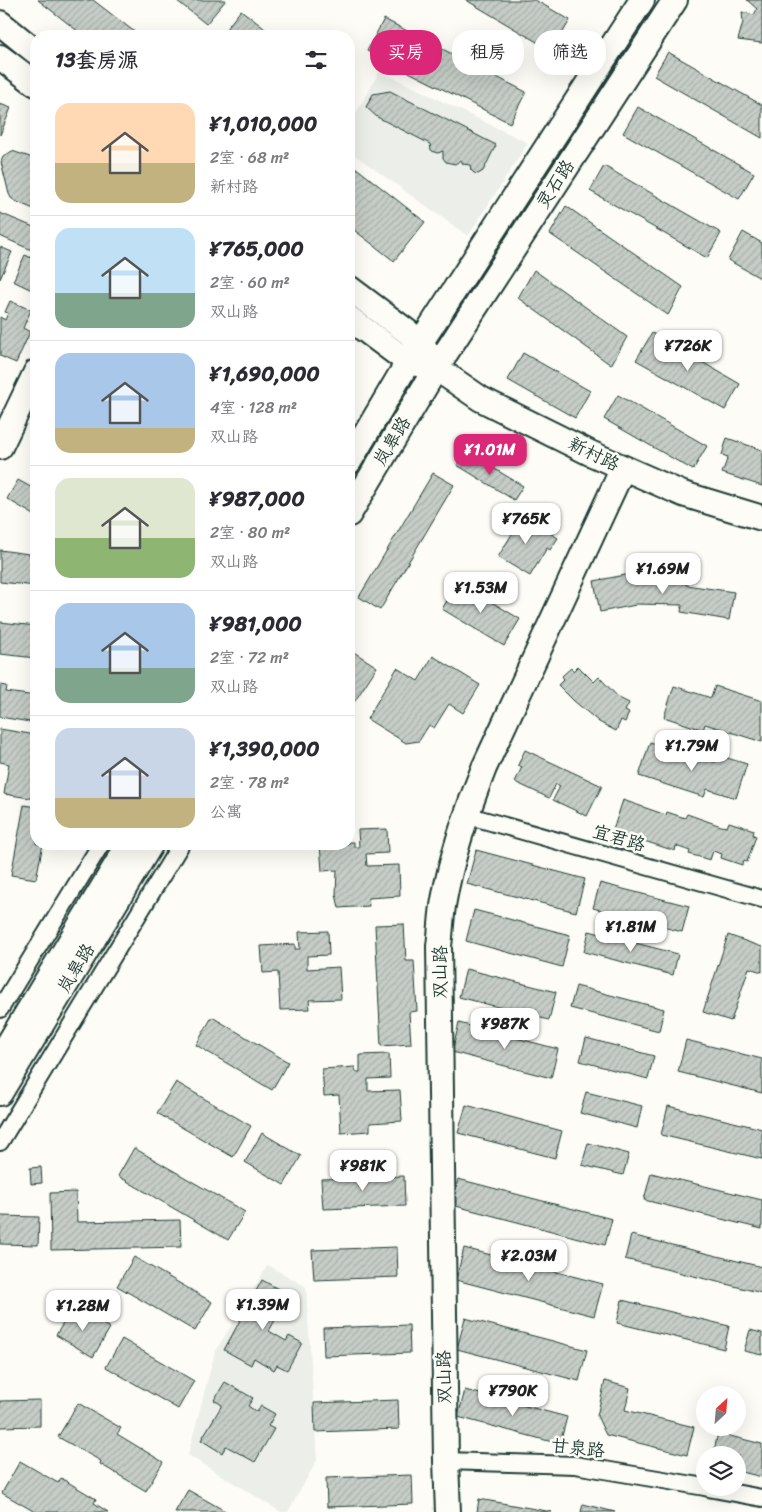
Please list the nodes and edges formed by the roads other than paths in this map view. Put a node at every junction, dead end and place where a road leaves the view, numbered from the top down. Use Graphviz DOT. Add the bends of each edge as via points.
graph roads {
  1 [pos="642,0"];
  2 [pos="675,0"];
  3 [pos="0,23"];
  4 [pos="30,47"];
  5 [pos="0,57"];
  6 [pos="30,80"];
  7 [pos="355,292"];
  8 [pos="355,322"];
  9 [pos="421,342"];
  10 [pos="408,362"];
  11 [pos="436,368"];
  12 [pos="30,384"];
  13 [pos="0,446"];
  14 [pos="355,452"];
  15 [pos="623,468"];
  16 [pos="355,504"];
  17 [pos="762,518"];
  18 [pos="466,815"];
  19 [pos="97,850"];
  20 [pos="126,850"];
  21 [pos="147,850"];
  22 [pos="177,850"];
  23 [pos="762,899"];
  24 [pos="0,1009"];
  25 [pos="3,1077"];
  26 [pos="0,1142"];
  27 [pos="446,1460"];
  28 [pos="696,1485"];
  29 [pos="746,1495"];
  30 [pos="762,1498"];
  31 [pos="448,1512"];
  1 -- 9 [label="main road, 灵石路"];
  2 -- 11 [label="main road, 灵石路"];
  3 -- 4 [label="main road"];
  5 -- 6 [label="main road"];
  7 -- 9 [label="main road, 新村路"];
  8 -- 10 [label="main road, 新村路"];
  9 -- 10 [label="main road, 灵石路"];
  9 -- 11 [label="main road, 新村路"];
  10 -- 11 [label="main road, 新村路"];
  10 -- 14 [label="main road, 岚皋路"];
  11 -- 15 [label="main road, 新村路" via="481,399"];
  11 -- 16 [label="main road, 岚皋路"];
  12 -- 13 [label="main road"];
  15 -- 17 [label="main road, 新村路" via="683,494"];
  15 -- 18 [label="main road, 双山路" via="484,768"];
  18 -- 23 [label="street, 宜君路"];
  18 -- 27 [label="main road, 双山路" via="444,901 439,946"];
  19 -- 24 [label="street"];
  20 -- 25 [label="main road, 岚皋路"];
  21 -- 25 [label="main road, 岚皋路"];
  22 -- 26 [label="street"];
  27 -- 28 [label="street, 甘泉路" via="575,1465"];
  27 -- 31 [label="main road, 双山路"];
  29 -- 30 [label="street, 甘泉路"];
}
